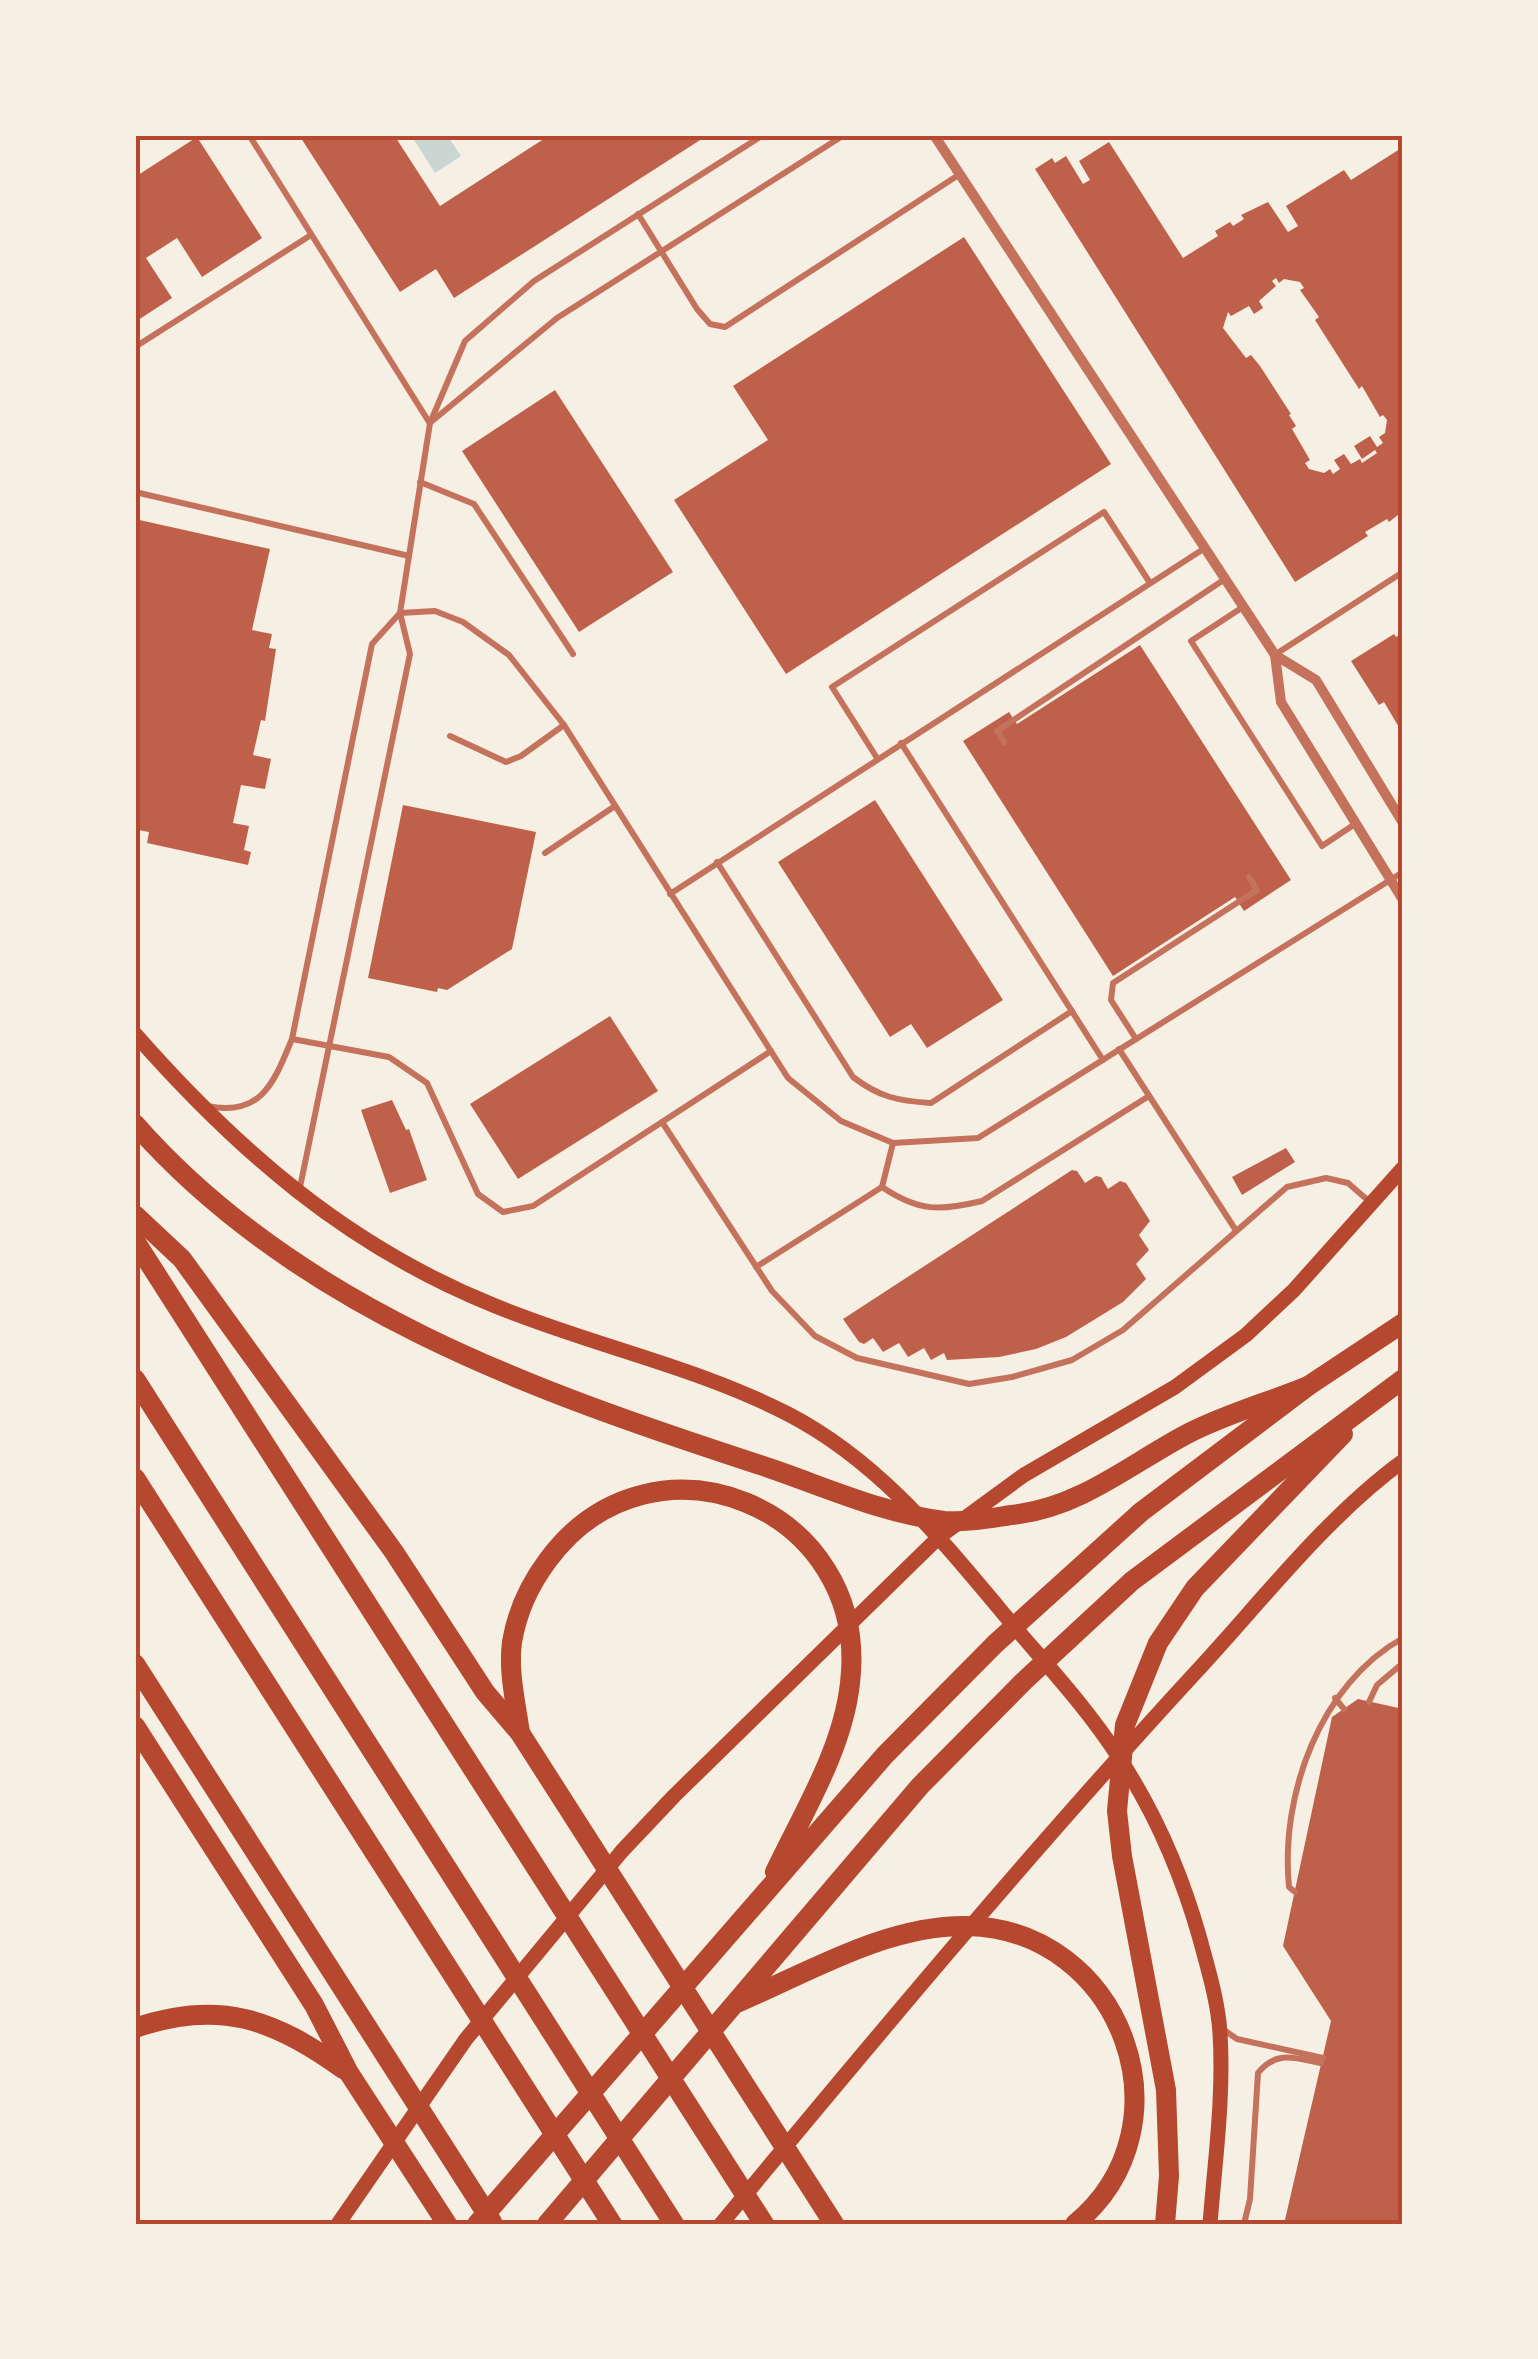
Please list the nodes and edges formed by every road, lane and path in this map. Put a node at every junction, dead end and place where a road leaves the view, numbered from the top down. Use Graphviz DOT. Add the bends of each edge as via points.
graph roads {
  1 [pos="249,135"];
  2 [pos="762,135"];
  3 [pos="844,135"];
  4 [pos="934,135"];
  5 [pos="960,174"];
  6 [pos="638,214"];
  7 [pos="311,235"];
  8 [pos="662,251"];
  9 [pos="135,348"];
  10 [pos="430,423"];
  11 [pos="420,482"];
  12 [pos="135,492"];
  13 [pos="1204,548"];
  14 [pos="409,556"];
  15 [pos="1403,572"];
  16 [pos="1225,580"];
  17 [pos="1150,583"];
  18 [pos="1243,607"];
  19 [pos="400,613"];
  20 [pos="573,654"];
  21 [pos="1275,655"];
  22 [pos="564,725"];
  23 [pos="450,736"];
  24 [pos="901,742"];
  25 [pos="1004,742"];
  26 [pos="877,758"];
  27 [pos="615,806"];
  28 [pos="1403,823"];
  29 [pos="1355,824"];
  30 [pos="545,853"];
  31 [pos="718,862"];
  32 [pos="1403,872"];
  33 [pos="1249,877"];
  34 [pos="1390,880"];
  35 [pos="670,894"];
  36 [pos="1403,900"];
  37 [pos="1072,1012"];
  38 [pos="135,1034"];
  39 [pos="292,1039"];
  40 [pos="1136,1039"];
  41 [pos="328,1047"];
  42 [pos="1119,1050"];
  43 [pos="770,1051"];
  44 [pos="1103,1060"];
  45 [pos="1149,1096"];
  46 [pos="196,1104"];
  47 [pos="662,1122"];
  48 [pos="135,1124"];
  49 [pos="893,1142"];
  50 [pos="1403,1168"];
  51 [pos="882,1187"];
  52 [pos="298,1193"];
  53 [pos="1372,1204"];
  54 [pos="135,1216"];
  55 [pos="1236,1230"];
  56 [pos="135,1241"];
  57 [pos="756,1267"];
  58 [pos="1403,1323"];
  59 [pos="1403,1378"];
  60 [pos="135,1379"];
  61 [pos="1308,1386"];
  62 [pos="1382,1392"];
  63 [pos="1403,1461"];
  64 [pos="135,1478"];
  65 [pos="939,1537"];
  66 [pos="1403,1638"];
  67 [pos="1403,1662"];
  68 [pos="135,1664"];
  69 [pos="1335,1698"];
  70 [pos="1369,1702"];
  71 [pos="1344,1709"];
  72 [pos="135,1726"];
  73 [pos="520,1733"];
  74 [pos="1118,1756"];
  75 [pos="1294,1892"];
  76 [pos="764,1897"];
  77 [pos="732,2005"];
  78 [pos="1220,2026"];
  79 [pos="135,2028"];
  80 [pos="349,2073"];
  81 [pos="829,2215"];
  82 [pos="338,2224"];
  83 [pos="447,2224"];
  84 [pos="478,2224"];
  85 [pos="494,2224"];
  86 [pos="548,2224"];
  87 [pos="612,2224"];
  88 [pos="674,2224"];
  89 [pos="720,2224"];
  90 [pos="764,2224"];
  91 [pos="852,2224"];
  92 [pos="1075,2224"];
  93 [pos="1165,2224"];
  94 [pos="1210,2224"];
  95 [pos="1244,2224"];
  1 -- 7 [label="lane"];
  2 -- 6 [label="lane"];
  3 -- 8 [label="lane"];
  4 -- 5 [label="street"];
  5 -- 8 [label="lane" via="725,327 710,324"];
  5 -- 13 [label="street"];
  6 -- 8 [label="lane"];
  6 -- 10 [label="lane" via="534,281 465,340"];
  7 -- 9 [label="lane"];
  7 -- 10 [label="lane"];
  8 -- 10 [label="lane" via="557,318"];
  10 -- 11 [label="lane"];
  11 -- 14 [label="lane"];
  11 -- 20 [label="lane" via="474,504"];
  12 -- 14 [label="lane"];
  13 -- 16 [label="street"];
  13 -- 17 [label="lane"];
  14 -- 19 [label="lane"];
  15 -- 21 [label="lane"];
  16 -- 18 [label="street"];
  16 -- 25 [label="lane" via="997,731"];
  17 -- 24 [label="lane"];
  17 -- 26 [label="lane" via="1104,512 832,687"];
  18 -- 21 [label="street"];
  18 -- 29 [label="lane" via="1191,642 1322,846"];
  19 -- 22 [label="lane" via="434,611 490,639"];
  19 -- 39 [label="lane" via="372,644"];
  19 -- 41 [label="lane" via="410,654"];
  21 -- 28 [label="street" via="1316,680"];
  21 -- 29 [label="street" via="1280,702"];
  22 -- 23 [label="lane" via="506,762"];
  22 -- 27 [label="lane"];
  24 -- 26 [label="lane"];
  24 -- 37 [label="lane"];
  26 -- 31 [label="lane"];
  27 -- 30 [label="lane"];
  27 -- 35 [label="lane"];
  29 -- 34 [label="street"];
  31 -- 35 [label="lane"];
  31 -- 37 [label="lane" via="853,1077 873,1093 931,1103"];
  32 -- 34 [label="lane"];
  33 -- 40 [label="lane" via="1257,890 1113,983 1110,1000"];
  34 -- 36 [label="street"];
  34 -- 40 [label="lane"];
  35 -- 43 [label="lane"];
  37 -- 44 [label="lane"];
  38 -- 46 [label="main road"];
  39 -- 41 [label="lane"];
  39 -- 46 [label="lane" via="267,1090 252,1104 227,1110"];
  40 -- 42 [label="lane"];
  41 -- 47 [label="lane" via="389,1056 427,1082 478,1194 503,1212 534,1206"];
  41 -- 52 [label="lane"];
  42 -- 44 [label="lane"];
  42 -- 45 [label="lane"];
  43 -- 47 [label="lane"];
  43 -- 49 [label="lane" via="788,1078 841,1121"];
  44 -- 49 [label="lane" via="978,1138"];
  45 -- 51 [label="lane" via="982,1201 925,1208"];
  45 -- 55 [label="lane"];
  46 -- 52 [label="main road"];
  47 -- 57 [label="lane"];
  48 -- 61 [label="highway" via="253,1234 388,1320 675,1438 888,1510 948,1521 1024,1514 1084,1494 1189,1433"];
  49 -- 51 [label="lane"];
  50 -- 53 [label="main road"];
  51 -- 57 [label="lane"];
  52 -- 65 [label="main road" via="373,1245 494,1306 790,1415 890,1485"];
  53 -- 55 [label="lane" via="1348,1183 1326,1178 1287,1187"];
  53 -- 65 [label="main road" via="1294,1290 1200,1371 1024,1475"];
  54 -- 73 [label="highway" via="182,1259"];
  55 -- 57 [label="lane" via="1123,1330 1072,1360 969,1384 857,1358 814,1336"];
  56 -- 90 [label="highway"];
  58 -- 61 [label="highway"];
  59 -- 62 [label="highway"];
  60 -- 88 [label="highway"];
  61 -- 76 [label="highway" via="1073,1570 885,1754"];
  62 -- 77 [label="highway" via="1132,1581 1024,1681 920,1786"];
  62 -- 93 [label="highway" via="1195,1588 1158,1644 1126,1726 1117,1812 1166,2090"];
  63 -- 74 [label="main road" via="1328,1529"];
  64 -- 87 [label="highway"];
  65 -- 74 [label="main road"];
  65 -- 82 [label="main road" via="622,1851 466,2039"];
  66 -- 69 [label="lane"];
  67 -- 70 [label="lane"];
  68 -- 85 [label="highway"];
  69 -- 71 [label="lane"];
  69 -- 75 [label="lane" via="1314,1735 1290,1820 1287,1868"];
  72 -- 80 [label="highway" via="314,2006"];
  73 -- 76 [label="highway" via="512,1676 516,1621 540,1570 576,1528 624,1501 681,1489 729,1496 779,1518 802,1536 836,1584 852,1647 850,1684 827,1764"];
  73 -- 81 [label="highway"];
  74 -- 78 [label="main road" via="1189,1900"];
  74 -- 89 [label="main road"];
  76 -- 84 [label="highway"];
  77 -- 86 [label="highway"];
  77 -- 92 [label="highway" via="902,1933 968,1926 1009,1932 1071,1962 1097,1986 1116,2018 1133,2085 1122,2158 1107,2189"];
  78 -- 94 [label="main road"];
  78 -- 95 [label="lane" via="1236,2039 1322,2060 1282,2055 1258,2073"];
  79 -- 80 [label="highway" via="194,2014 256,2019"];
  80 -- 83 [label="highway"];
  81 -- 91 [label="highway"];
}
